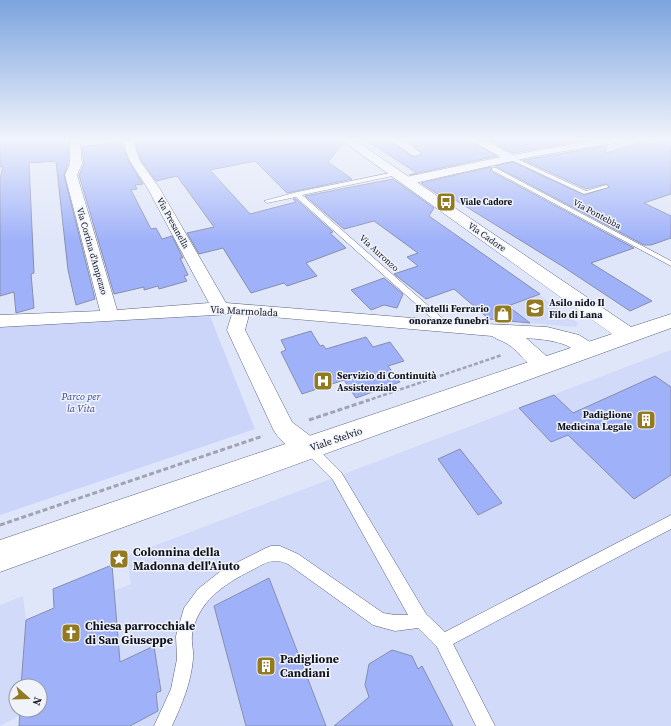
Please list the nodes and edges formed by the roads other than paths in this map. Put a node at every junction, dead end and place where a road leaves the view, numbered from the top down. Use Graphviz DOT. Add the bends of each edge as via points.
graph roads {
  1 [pos="72,173"];
  2 [pos="143,173"];
  3 [pos="393,173"];
  4 [pos="429,173"];
  5 [pos="501,173"];
  6 [pos="543,173"];
  7 [pos="400,178"];
  8 [pos="606,187"];
  9 [pos="298,194"];
  10 [pos="267,201"];
  11 [pos="671,264"];
  12 [pos="220,308"];
  13 [pos="242,309"];
  14 [pos="110,316"];
  15 [pos="0,321"];
  16 [pos="671,321"];
  17 [pos="446,326"];
  18 [pos="487,330"];
  19 [pos="629,336"];
  20 [pos="588,350"];
  21 [pos="544,365"];
  22 [pos="309,448"];
  23 [pos="671,522"];
  24 [pos="0,556"];
  25 [pos="420,620"];
  26 [pos="443,641"];
  27 [pos="162,726"];
  28 [pos="486,726"];
  1 -- 14 [label="street, Via Cortina d'Ampezzo"];
  2 -- 12 [label="street, Via Presanella"];
  3 -- 7 [label="street, Via Cadore"];
  4 -- 7 [label="street"];
  5 -- 11 [label="lane, Via Pontebba"];
  6 -- 8 [label="lane" via="586,193"];
  7 -- 9 [label="lane"];
  7 -- 19 [label="street, Via Cadore"];
  9 -- 10 [label="lane"];
  9 -- 17 [label="lane, Via Auronzo"];
  12 -- 13 [label="street, Via Marmolada"];
  12 -- 14 [label="street, Via Marmolada"];
  13 -- 17 [label="street, Via Marmolada"];
  13 -- 22 [label="street" via="236,330 239,337 284,429"];
  14 -- 15 [label="street, Via Marmolada"];
  16 -- 19 [label="street, Viale Stelvio"];
  17 -- 18 [label="street, Via Marmolada"];
  18 -- 20 [label="street, Via Marmolada" via="547,333 572,340"];
  18 -- 21 [label="street, Via Marmolada" via="516,340"];
  19 -- 20 [label="street, Viale Stelvio"];
  20 -- 21 [label="street, Viale Stelvio"];
  21 -- 22 [label="street, Viale Stelvio"];
  22 -- 24 [label="street, Viale Stelvio"];
  22 -- 25 [label="lane" via="338,476"];
  23 -- 26 [label="lane"];
  25 -- 26 [label="lane"];
  25 -- 27 [label="lane" via="403,625 379,619 293,558 271,553 227,575 203,594 190,614 184,636 185,659 179,690"];
  26 -- 28 [label="lane"];
}
